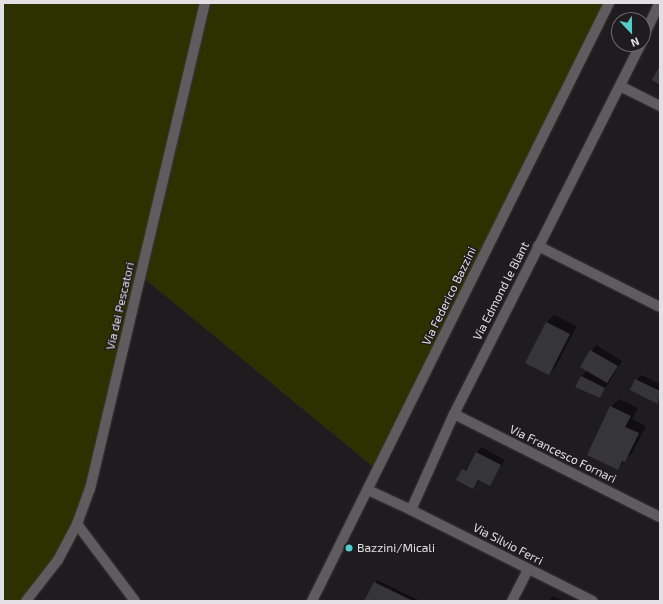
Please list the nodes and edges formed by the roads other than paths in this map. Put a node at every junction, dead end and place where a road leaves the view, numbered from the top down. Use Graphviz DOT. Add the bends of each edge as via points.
graph roads {
  1 [pos="205,3"];
  2 [pos="609,3"];
  3 [pos="658,3"];
  4 [pos="651,19"];
  5 [pos="636,52"];
  6 [pos="620,86"];
  7 [pos="660,106"];
  8 [pos="538,246"];
  9 [pos="660,307"];
  10 [pos="454,414"];
  11 [pos="368,490"];
  12 [pos="411,510"];
  13 [pos="660,517"];
  14 [pos="77,524"];
  15 [pos="528,569"];
  16 [pos="26,601"];
  17 [pos="135,601"];
  18 [pos="312,601"];
  19 [pos="512,601"];
  20 [pos="593,601"];
  1 -- 14 [label="street, Via dei Pescatori" via="94,475"];
  2 -- 11 [label="street, Via Federico Bazzini"];
  3 -- 4 [label="street"];
  5 -- 6 [label="street, Via Edmond le Blant"];
  6 -- 7 [label="street"];
  6 -- 8 [label="street, Via Edmond le Blant"];
  8 -- 9 [label="street"];
  8 -- 10 [label="street, Via Edmond le Blant"];
  10 -- 12 [label="street, Via Edmond le Blant"];
  10 -- 13 [label="street, Via Francesco Fornari"];
  11 -- 12 [label="street"];
  11 -- 18 [label="street, Via Federico Bazzini"];
  12 -- 15 [label="street, Via Silvio Ferri"];
  14 -- 16 [label="street, Via dei Pescatori" via="53,567"];
  14 -- 17 [label="street"];
  15 -- 19 [label="street"];
  15 -- 20 [label="street, Via Silvio Ferri"];
}
